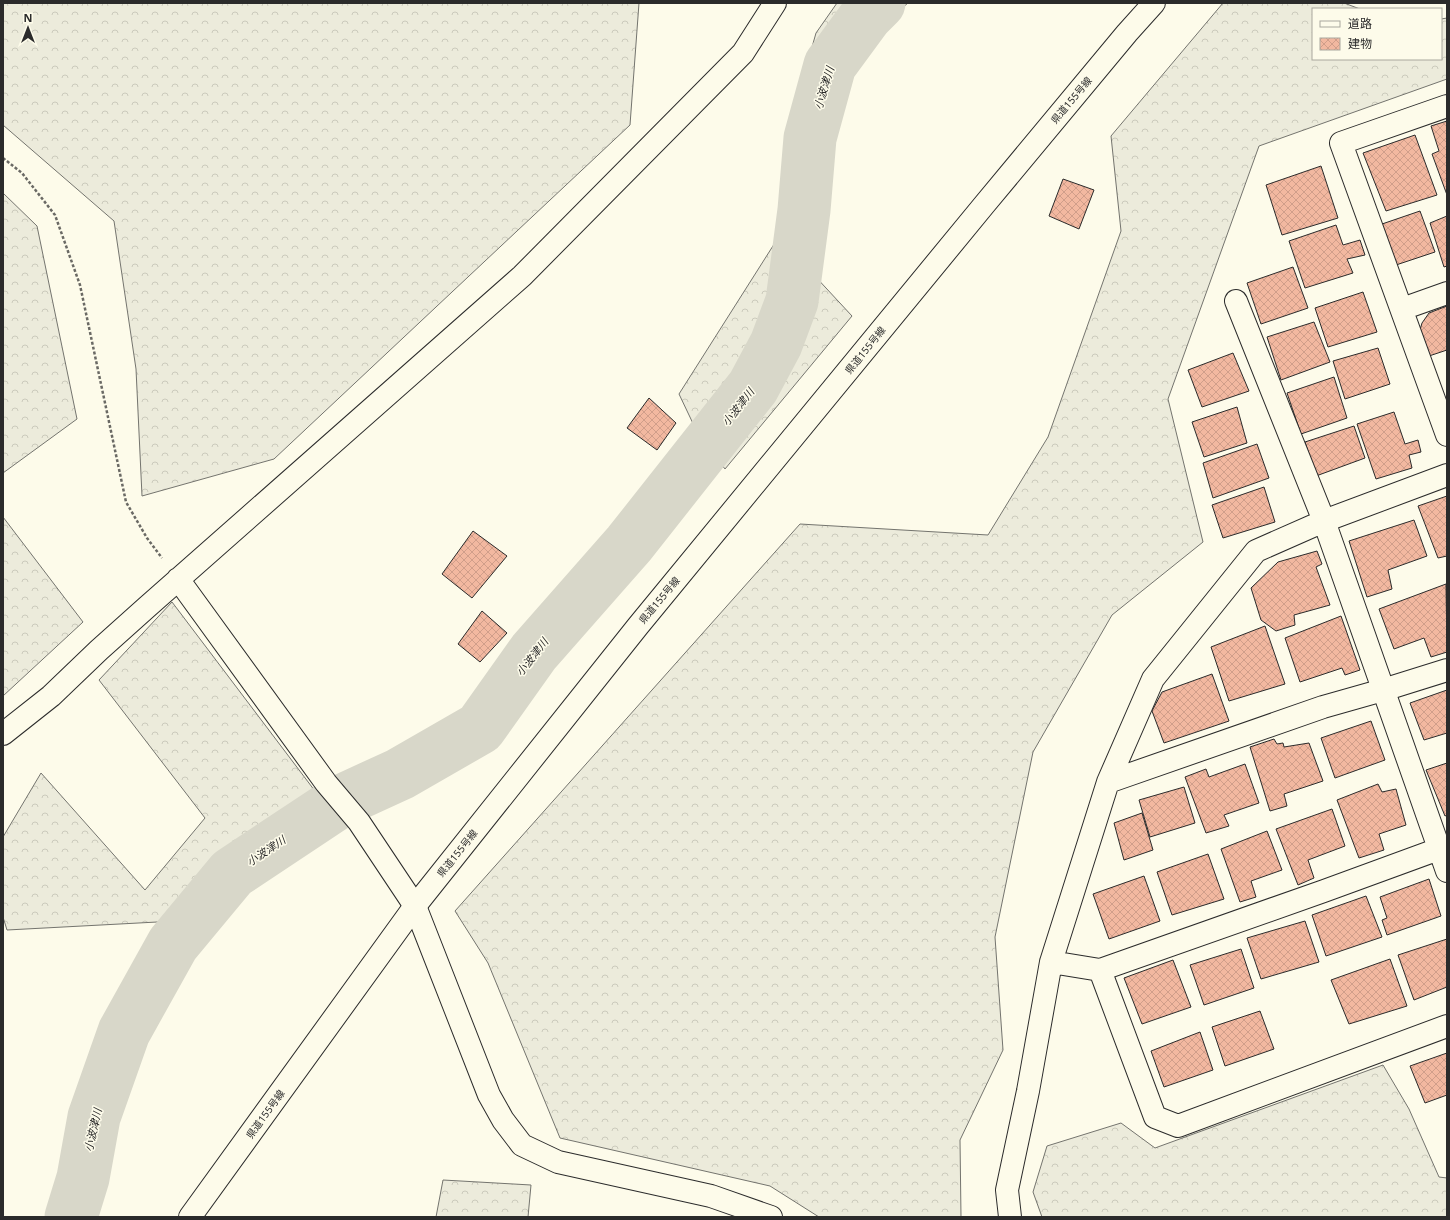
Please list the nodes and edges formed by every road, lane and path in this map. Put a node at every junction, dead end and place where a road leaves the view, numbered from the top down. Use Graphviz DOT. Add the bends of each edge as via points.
graph roads {
  1 [pos="775,3"];
  2 [pos="1154,3"];
  3 [pos="1447,106"];
  4 [pos="3,158"];
  5 [pos="1447,293"];
  6 [pos="1236,301"];
  7 [pos="1402,309"];
  8 [pos="1447,435"];
  9 [pos="1447,475"];
  10 [pos="1324,521"];
  11 [pos="178,580"];
  12 [pos="1447,670"];
  13 [pos="1383,690"];
  14 [pos="3,734"];
  15 [pos="1108,782"];
  16 [pos="1443,847"];
  17 [pos="1447,871"];
  18 [pos="415,906"];
  19 [pos="1051,962"];
  20 [pos="1100,970"];
  21 [pos="1447,1026"];
  22 [pos="190,1217"];
  23 [pos="771,1217"];
  24 [pos="1010,1217"];
  1 -- 11 [label="street" via="743,53 522,276"];
  2 -- 18 [label="street, 県道155号線" via="989,198 638,626"];
  3 -- 7 [label="street" via="1342,143"];
  4 -- 11 [label="path" via="22,173 55,215 80,285 126,502 147,538"];
  5 -- 7 [label="street"];
  6 -- 10 [label="street"];
  7 -- 8 [label="street"];
  9 -- 10 [label="street"];
  10 -- 13 [label="street"];
  10 -- 15 [label="street" via="1256,551 1153,679"];
  11 -- 14 [label="street" via="51,696"];
  11 -- 18 [label="street" via="326,783 359,822"];
  12 -- 13 [label="street"];
  13 -- 15 [label="street" via="1323,707"];
  13 -- 16 [label="street"];
  15 -- 19 [label="street"];
  16 -- 17 [label="street"];
  16 -- 20 [label="street"];
  18 -- 22 [label="street, 県道155号線"];
  18 -- 23 [label="street" via="489,1095 503,1120 522,1145 558,1162 711,1196"];
  19 -- 20 [label="street"];
  19 -- 24 [label="street" via="1007,1190"];
  20 -- 21 [label="street" via="1155,1117 1178,1126"];
}
